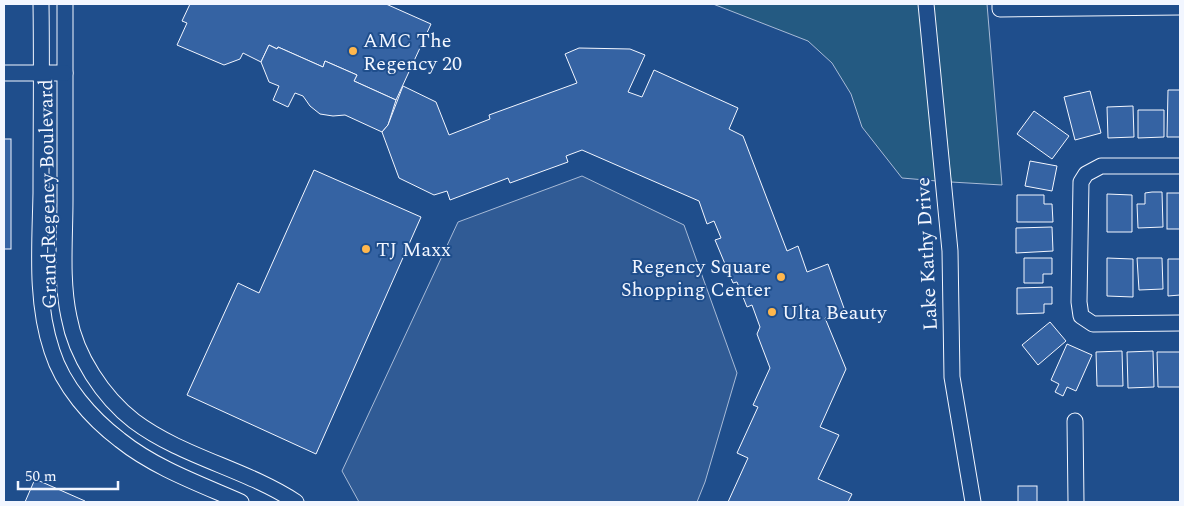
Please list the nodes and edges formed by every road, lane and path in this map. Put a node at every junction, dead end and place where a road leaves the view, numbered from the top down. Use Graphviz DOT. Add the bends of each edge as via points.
graph roads {
  1 [pos="41,4"];
  2 [pos="65,4"];
  3 [pos="926,4"];
  4 [pos="1000,6"];
  5 [pos="1180,7"];
  6 [pos="4,73"];
  7 [pos="42,73"];
  8 [pos="65,73"];
  9 [pos="1180,166"];
  10 [pos="40,264"];
  11 [pos="65,264"];
  12 [pos="1180,323"];
  13 [pos="1075,420"];
  14 [pos="194,453"];
  15 [pos="183,476"];
  16 [pos="241,502"];
  17 [pos="296,502"];
  18 [pos="973,502"];
  19 [pos="1076,502"];
  1 -- 7 [label="street, Grand Regency Boulevard"];
  2 -- 8 [label="street, Grand Regency Boulevard"];
  3 -- 18 [label="street, Lake Kathy Drive" via="949,244 952,377"];
  4 -- 5 [label="street"];
  6 -- 7 [label="street"];
  7 -- 8 [label="street"];
  7 -- 10 [label="street, Grand Regency Boulevard"];
  8 -- 11 [label="street, Grand Regency Boulevard"];
  9 -- 12 [label="street" via="1101,166 1086,174 1081,182 1079,302 1081,316 1093,324"];
  10 -- 11 [label="street"];
  10 -- 15 [label="street, Grand Regency Boulevard" via="45,325 50,344 65,379 79,400 119,440 137,453"];
  11 -- 14 [label="street, Grand Regency Boulevard" via="69,318 77,345 90,370 114,402 134,420"];
  13 -- 19 [label="street"];
  14 -- 15 [label="street"];
  14 -- 17 [label="street, Grand Regency Boulevard"];
  15 -- 16 [label="street, Grand Regency Boulevard"];
}
